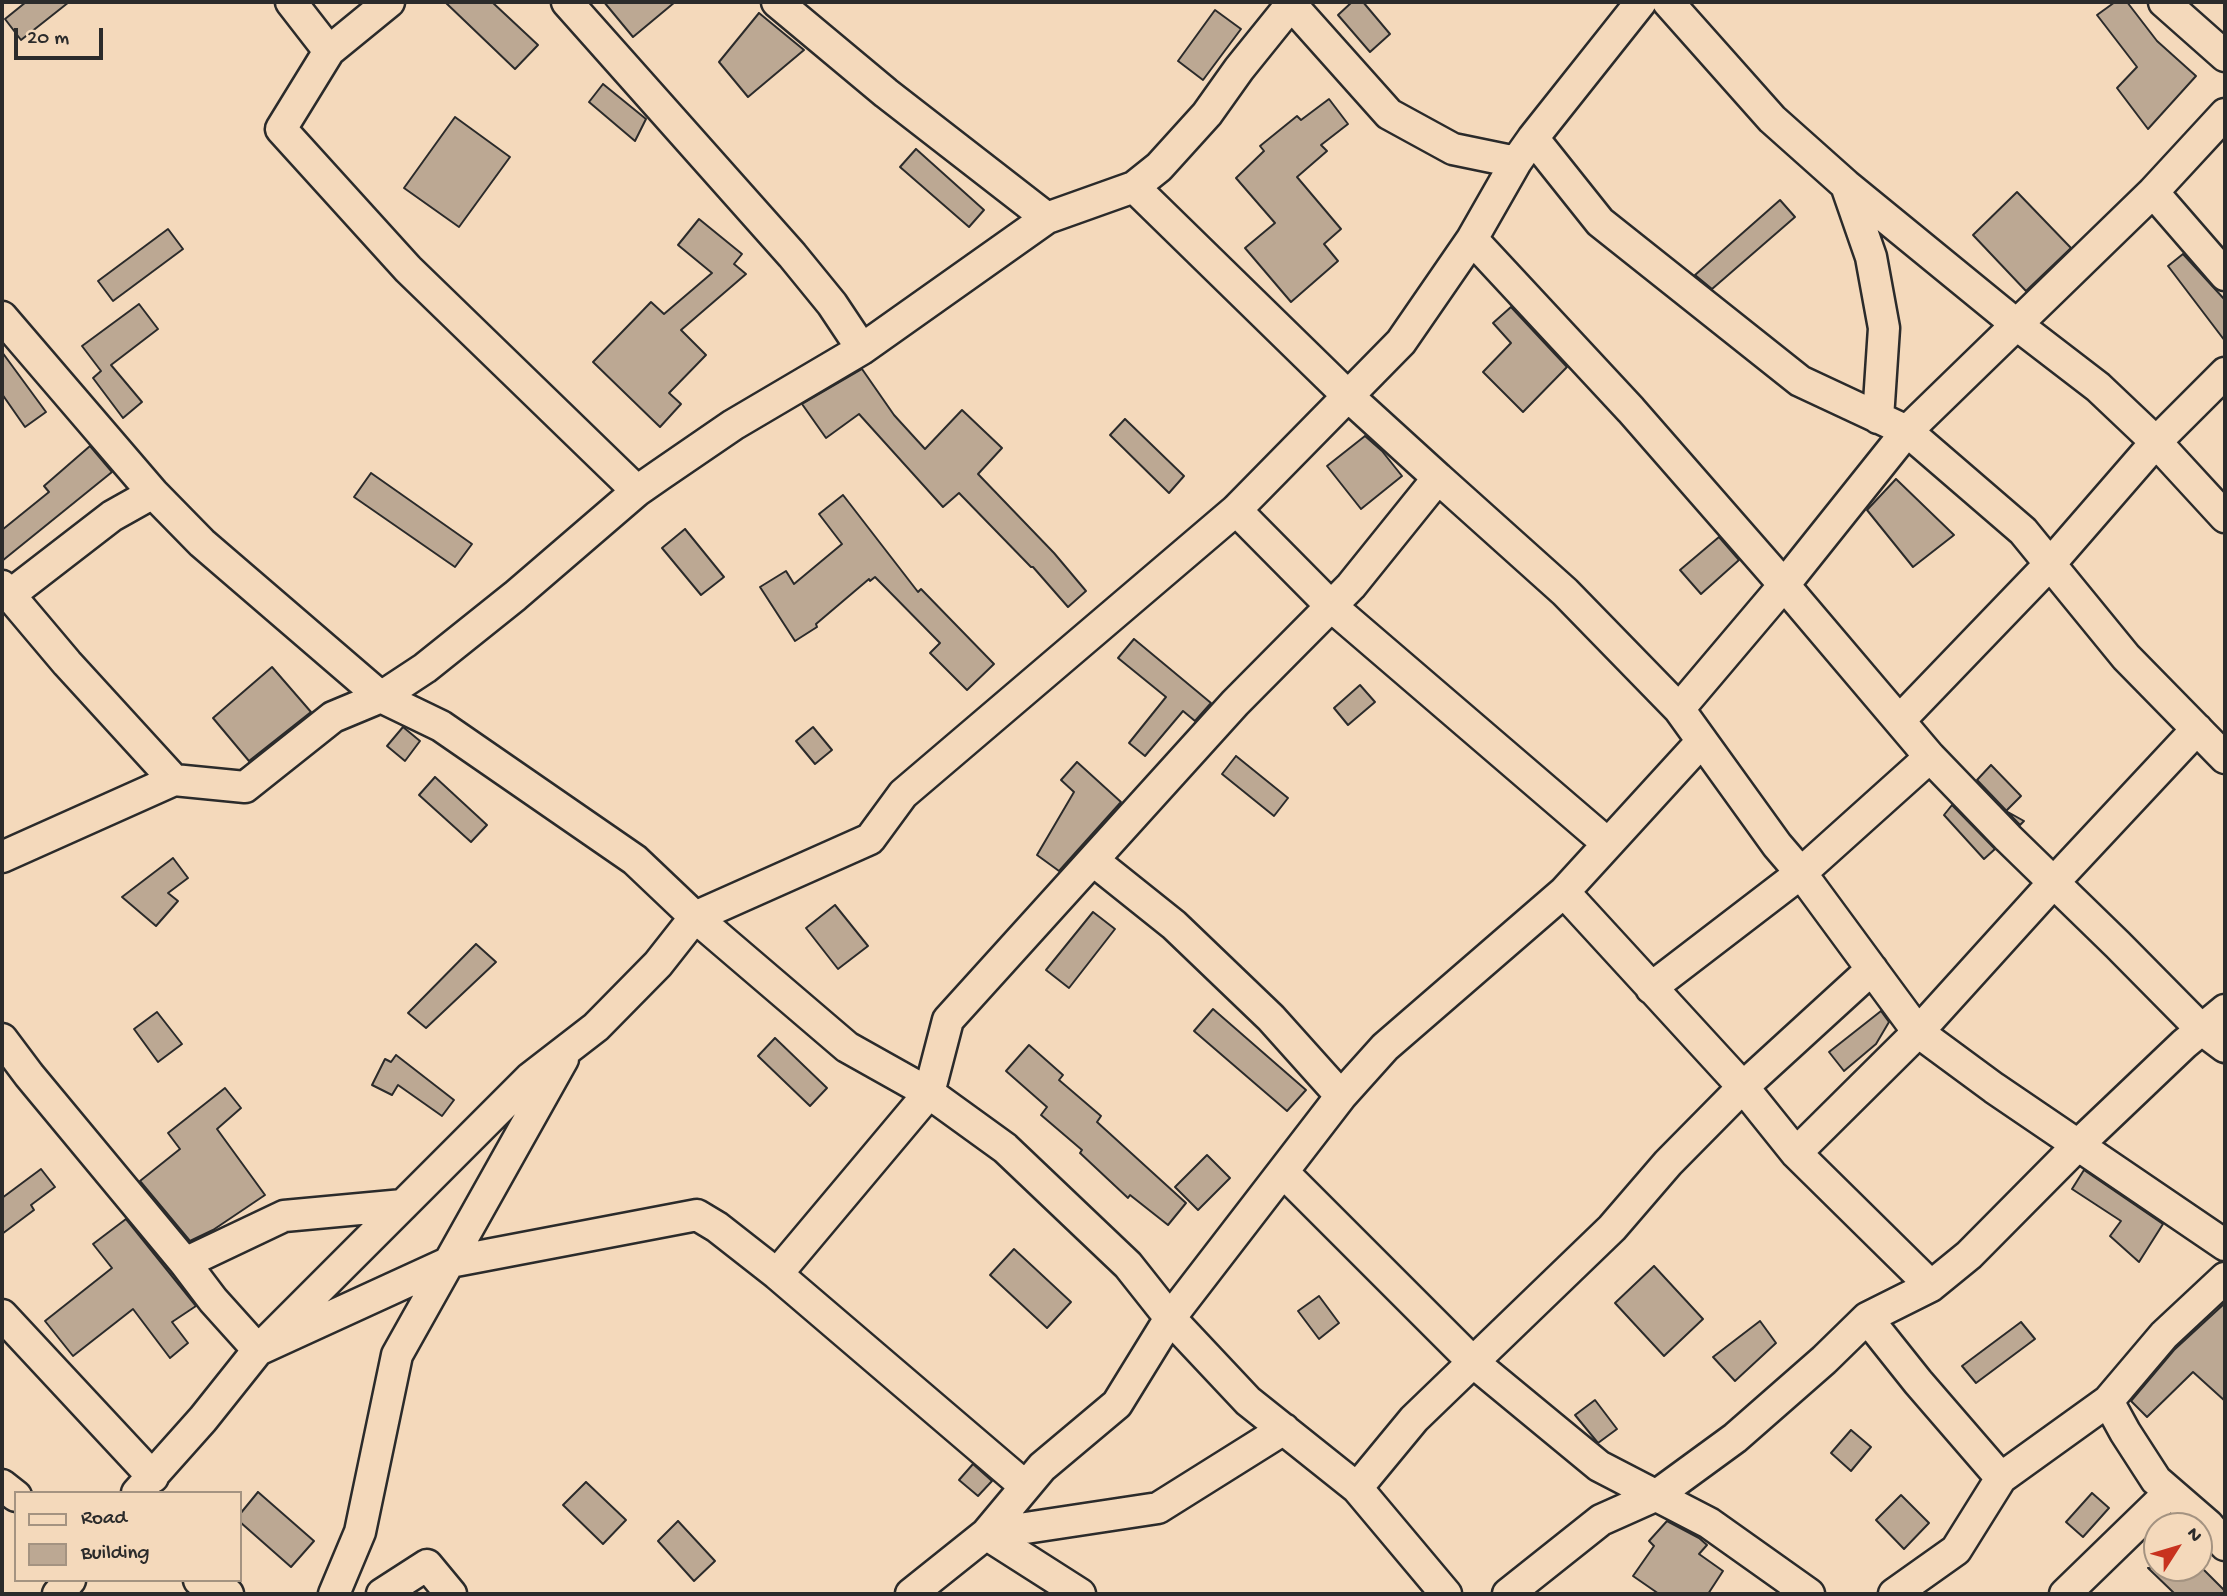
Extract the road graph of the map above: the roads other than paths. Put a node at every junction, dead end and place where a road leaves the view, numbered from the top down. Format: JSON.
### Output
{"nodes":[{"id":1,"x":290,"y":2,"type":"edge"},
{"id":2,"x":389,"y":2,"type":"edge"},
{"id":3,"x":567,"y":2,"type":"edge"},
{"id":4,"x":777,"y":2,"type":"edge"},
{"id":5,"x":1291,"y":2,"type":"edge"},
{"id":6,"x":1641,"y":2,"type":"edge"},
{"id":7,"x":1668,"y":2,"type":"edge"},
{"id":8,"x":2164,"y":2,"type":"edge"},
{"id":9,"x":329,"y":51,"type":"junction"},
{"id":10,"x":2225,"y":56,"type":"edge"},
{"id":11,"x":2225,"y":114,"type":"edge"},
{"id":12,"x":1524,"y":150,"type":"junction"},
{"id":13,"x":1846,"y":185,"type":"junction"},
{"id":14,"x":1134,"y":187,"type":"junction"},
{"id":15,"x":2153,"y":192,"type":"junction"},
{"id":16,"x":1047,"y":218,"type":"junction"},
{"id":17,"x":1472,"y":239,"type":"junction"},
{"id":18,"x":2225,"y":275,"type":"edge"},
{"id":19,"x":2,"y":317,"type":"edge"},
{"id":20,"x":2016,"y":324,"type":"junction"},
{"id":21,"x":862,"y":348,"type":"junction"},
{"id":22,"x":2225,"y":373,"type":"edge"},
{"id":23,"x":1348,"y":396,"type":"junction"},
{"id":24,"x":1878,"y":418,"type":"junction"},
{"id":25,"x":1907,"y":430,"type":"junction"},
{"id":26,"x":2156,"y":443,"type":"junction"},
{"id":27,"x":1438,"y":478,"type":"junction"},
{"id":28,"x":637,"y":491,"type":"junction"},
{"id":29,"x":153,"y":493,"type":"junction"},
{"id":30,"x":1236,"y":510,"type":"junction"},
{"id":31,"x":2225,"y":517,"type":"edge"},
{"id":32,"x":2050,"y":564,"type":"junction"},
{"id":33,"x":1784,"y":584,"type":"junction"},
{"id":34,"x":6,"y":590,"type":"edge"},
{"id":35,"x":1331,"y":606,"type":"junction"},
{"id":36,"x":381,"y":697,"type":"junction"},
{"id":37,"x":1679,"y":709,"type":"junction"},
{"id":38,"x":1900,"y":720,"type":"junction"},
{"id":39,"x":2197,"y":729,"type":"junction"},
{"id":40,"x":1702,"y":741,"type":"junction"},
{"id":41,"x":1930,"y":757,"type":"junction"},
{"id":42,"x":2225,"y":758,"type":"edge"},
{"id":43,"x":174,"y":780,"type":"junction"},
{"id":44,"x":1607,"y":843,"type":"junction"},
{"id":45,"x":2,"y":856,"type":"edge"},
{"id":46,"x":1094,"y":861,"type":"junction"},
{"id":47,"x":1801,"y":873,"type":"junction"},
{"id":48,"x":2053,"y":882,"type":"junction"},
{"id":49,"x":1564,"y":892,"type":"junction"},
{"id":50,"x":695,"y":916,"type":"junction"},
{"id":51,"x":1872,"y":969,"type":"junction"},
{"id":52,"x":1651,"y":988,"type":"junction"},
{"id":53,"x":2225,"y":1010,"type":"edge"},
{"id":54,"x":2201,"y":1029,"type":"junction"},
{"id":55,"x":1917,"y":1032,"type":"junction"},
{"id":56,"x":2,"y":1039,"type":"edge"},
{"id":57,"x":2225,"y":1047,"type":"edge"},
{"id":58,"x":568,"y":1050,"type":"junction"},
{"id":59,"x":1743,"y":1087,"type":"junction"},
{"id":60,"x":929,"y":1093,"type":"junction"},
{"id":61,"x":1341,"y":1096,"type":"junction"},
{"id":62,"x":2079,"y":1143,"type":"junction"},
{"id":63,"x":1796,"y":1153,"type":"junction"},
{"id":64,"x":1283,"y":1172,"type":"junction"},
{"id":65,"x":403,"y":1205,"type":"junction"},
{"id":66,"x":2225,"y":1245,"type":"edge"},
{"id":67,"x":450,"y":1262,"type":"junction"},
{"id":68,"x":185,"y":1263,"type":"junction"},
{"id":69,"x":778,"y":1274,"type":"junction"},
{"id":70,"x":2225,"y":1279,"type":"edge"},
{"id":71,"x":1931,"y":1286,"type":"junction"},
{"id":72,"x":2,"y":1315,"type":"edge"},
{"id":73,"x":1170,"y":1318,"type":"junction"},
{"id":74,"x":1867,"y":1318,"type":"junction"},
{"id":75,"x":258,"y":1350,"type":"junction"},
{"id":76,"x":1472,"y":1362,"type":"junction"},
{"id":77,"x":2108,"y":1401,"type":"junction"},
{"id":78,"x":1284,"y":1429,"type":"junction"},
{"id":79,"x":2001,"y":1478,"type":"junction"},
{"id":80,"x":145,"y":1485,"type":"edge"},
{"id":81,"x":1025,"y":1486,"type":"junction"},
{"id":82,"x":1357,"y":1488,"type":"junction"},
{"id":83,"x":2169,"y":1493,"type":"junction"},
{"id":84,"x":1657,"y":1495,"type":"junction"},
{"id":85,"x":2220,"y":1527,"type":"edge"},
{"id":86,"x":986,"y":1535,"type":"junction"},
{"id":87,"x":204,"y":1582,"type":"edge"},
{"id":88,"x":1527,"y":1590,"type":"edge"},
{"id":89,"x":1440,"y":1593,"type":"edge"},
{"id":90,"x":228,"y":1594,"type":"edge"},
{"id":91,"x":334,"y":1594,"type":"edge"},
{"id":92,"x":382,"y":1594,"type":"edge"},
{"id":93,"x":451,"y":1594,"type":"edge"},
{"id":94,"x":911,"y":1594,"type":"edge"},
{"id":95,"x":1080,"y":1594,"type":"edge"},
{"id":96,"x":1809,"y":1594,"type":"edge"},
{"id":97,"x":1894,"y":1594,"type":"edge"},
{"id":98,"x":2065,"y":1594,"type":"edge"}],
"edges":[{"from":1,"to":9,"type":"street"},
{"from":2,"to":9,"type":"street"},
{"from":3,"to":21,"type":"street"},
{"from":4,"to":16,"type":"street"},
{"from":5,"to":12,"type":"street"},
{"from":5,"to":14,"type":"street"},
{"from":6,"to":12,"type":"street"},
{"from":7,"to":13,"type":"street"},
{"from":8,"to":10,"type":"street"},
{"from":9,"to":28,"type":"street"},
{"from":11,"to":15,"type":"street"},
{"from":12,"to":17,"type":"street"},
{"from":12,"to":24,"type":"street"},
{"from":13,"to":20,"type":"street"},
{"from":13,"to":24,"type":"street"},
{"from":14,"to":16,"type":"street"},
{"from":14,"to":23,"type":"street"},
{"from":15,"to":18,"type":"street"},
{"from":15,"to":20,"type":"street"},
{"from":16,"to":21,"type":"street"},
{"from":17,"to":23,"type":"street"},
{"from":17,"to":33,"type":"street"},
{"from":19,"to":29,"type":"street"},
{"from":20,"to":25,"type":"street"},
{"from":20,"to":26,"type":"street"},
{"from":21,"to":28,"type":"street"},
{"from":22,"to":26,"type":"street"},
{"from":23,"to":27,"type":"street"},
{"from":23,"to":30,"type":"street"},
{"from":24,"to":25,"type":"street"},
{"from":25,"to":32,"type":"street"},
{"from":25,"to":33,"type":"street"},
{"from":26,"to":31,"type":"street"},
{"from":26,"to":32,"type":"street"},
{"from":27,"to":35,"type":"street"},
{"from":27,"to":37,"type":"street"},
{"from":28,"to":36,"type":"street"},
{"from":29,"to":34,"type":"street"},
{"from":29,"to":36,"type":"street"},
{"from":30,"to":35,"type":"street"},
{"from":30,"to":50,"type":"street"},
{"from":32,"to":38,"type":"street"},
{"from":32,"to":39,"type":"street"},
{"from":33,"to":37,"type":"street"},
{"from":33,"to":38,"type":"street"},
{"from":34,"to":43,"type":"street"},
{"from":35,"to":44,"type":"street"},
{"from":35,"to":46,"type":"street"},
{"from":36,"to":43,"type":"street"},
{"from":36,"to":50,"type":"street"},
{"from":37,"to":40,"type":"street"},
{"from":38,"to":41,"type":"street"},
{"from":39,"to":42,"type":"street"},
{"from":39,"to":48,"type":"street"},
{"from":40,"to":44,"type":"street"},
{"from":40,"to":47,"type":"street"},
{"from":41,"to":47,"type":"street"},
{"from":41,"to":48,"type":"street"},
{"from":43,"to":45,"type":"street"},
{"from":44,"to":49,"type":"street"},
{"from":46,"to":60,"type":"street"},
{"from":46,"to":61,"type":"street"},
{"from":47,"to":51,"type":"street"},
{"from":47,"to":52,"type":"street"},
{"from":48,"to":54,"type":"street"},
{"from":48,"to":55,"type":"street"},
{"from":49,"to":52,"type":"street"},
{"from":49,"to":61,"type":"street"},
{"from":50,"to":58,"type":"street"},
{"from":50,"to":60,"type":"street"},
{"from":51,"to":55,"type":"street"},
{"from":51,"to":59,"type":"street"},
{"from":52,"to":59,"type":"street"},
{"from":53,"to":54,"type":"street"},
{"from":54,"to":57,"type":"street"},
{"from":54,"to":62,"type":"street"},
{"from":55,"to":62,"type":"street"},
{"from":55,"to":63,"type":"street"},
{"from":56,"to":68,"type":"street"},
{"from":58,"to":65,"type":"street"},
{"from":58,"to":67,"type":"street"},
{"from":59,"to":63,"type":"street"},
{"from":59,"to":76,"type":"street"},
{"from":60,"to":69,"type":"street"},
{"from":60,"to":73,"type":"street"},
{"from":61,"to":64,"type":"street"},
{"from":62,"to":66,"type":"street"},
{"from":62,"to":71,"type":"street"},
{"from":63,"to":71,"type":"street"},
{"from":64,"to":73,"type":"street"},
{"from":64,"to":76,"type":"street"},
{"from":65,"to":68,"type":"street"},
{"from":65,"to":75,"type":"street"},
{"from":67,"to":69,"type":"street"},
{"from":67,"to":75,"type":"street"},
{"from":67,"to":91,"type":"street"},
{"from":68,"to":75,"type":"street"},
{"from":69,"to":81,"type":"street"},
{"from":70,"to":77,"type":"street"},
{"from":71,"to":74,"type":"street"},
{"from":72,"to":80,"type":"street"},
{"from":73,"to":78,"type":"street"},
{"from":73,"to":81,"type":"street"},
{"from":74,"to":79,"type":"street"},
{"from":74,"to":84,"type":"street"},
{"from":75,"to":80,"type":"street"},
{"from":76,"to":82,"type":"street"},
{"from":76,"to":84,"type":"street"},
{"from":77,"to":79,"type":"street"},
{"from":77,"to":83,"type":"street"},
{"from":78,"to":82,"type":"street"},
{"from":78,"to":86,"type":"street"},
{"from":79,"to":97,"type":"street"},
{"from":81,"to":86,"type":"street"},
{"from":82,"to":89,"type":"street"},
{"from":83,"to":85,"type":"street"},
{"from":83,"to":98,"type":"street"},
{"from":84,"to":88,"type":"street"},
{"from":84,"to":96,"type":"street"},
{"from":86,"to":94,"type":"street"},
{"from":86,"to":95,"type":"street"},
{"from":87,"to":90,"type":"street"},
{"from":92,"to":93,"type":"street"}]}
